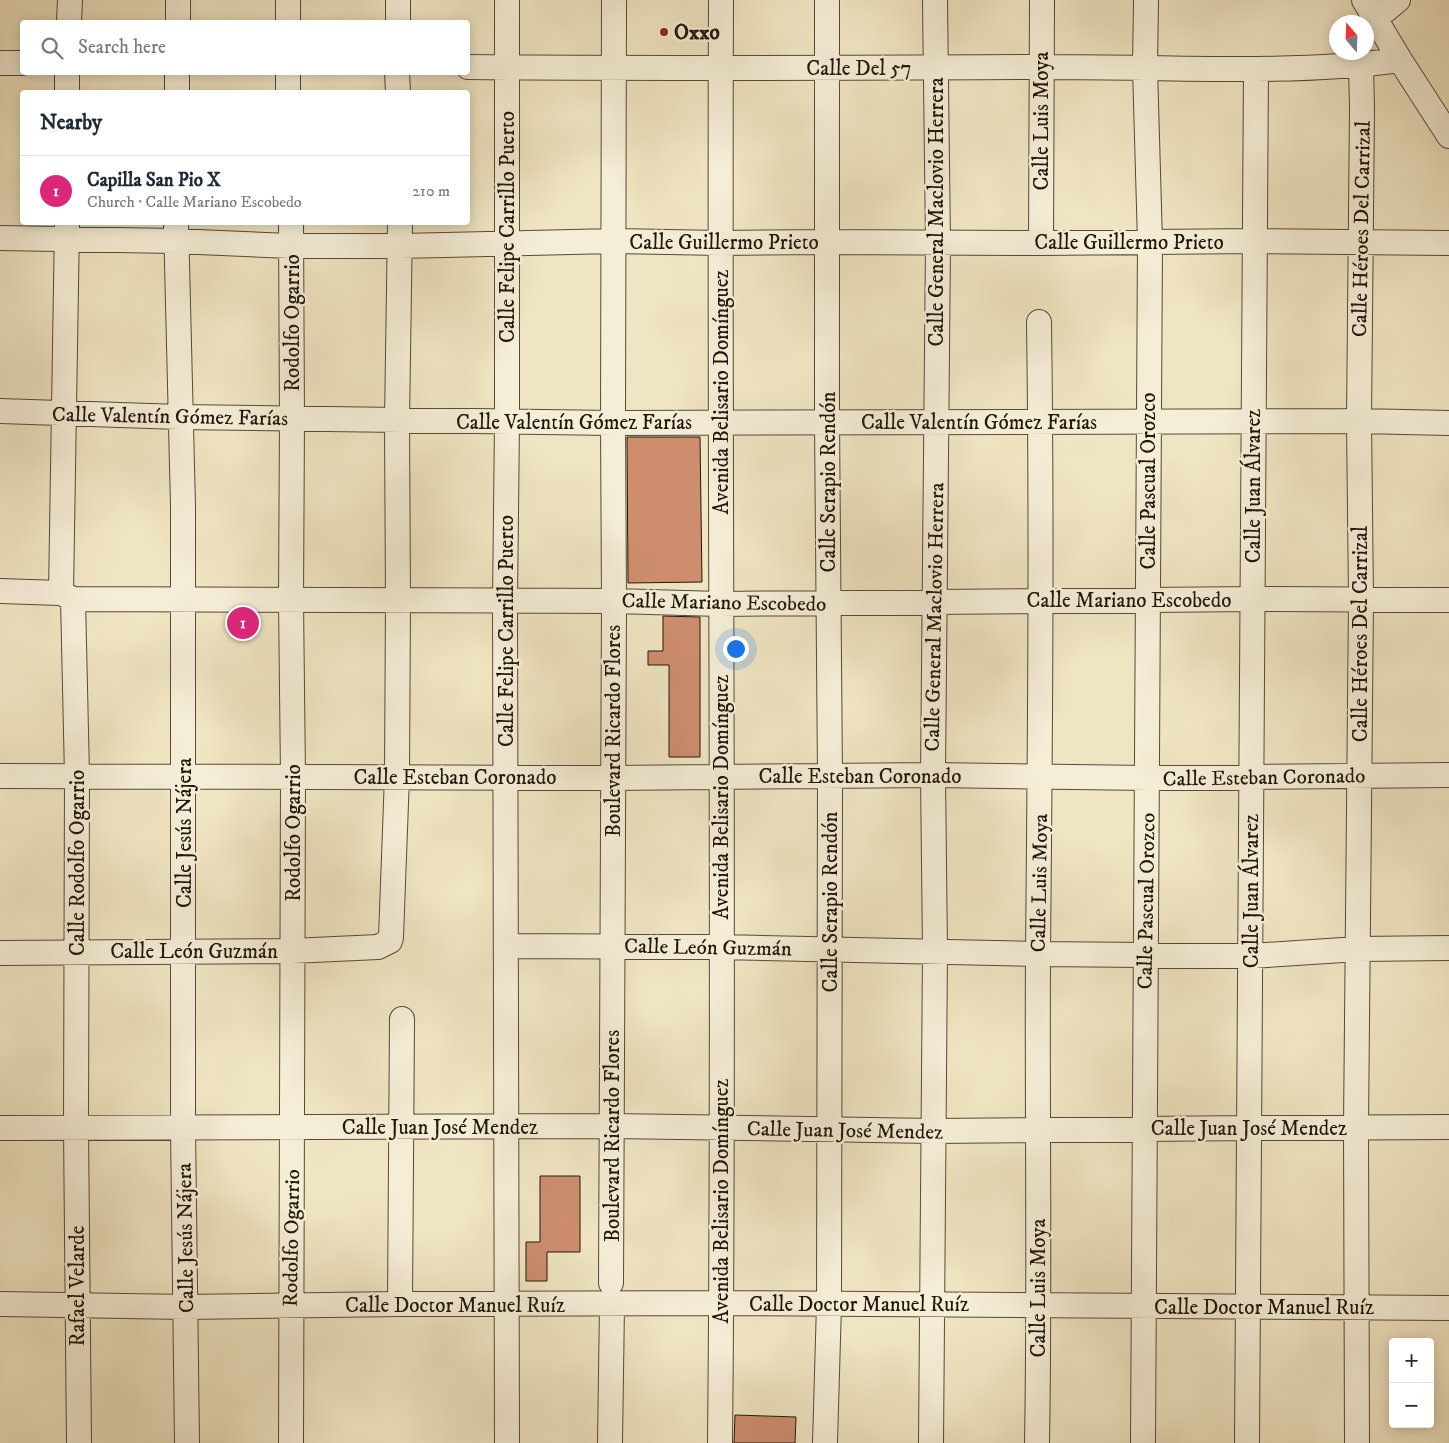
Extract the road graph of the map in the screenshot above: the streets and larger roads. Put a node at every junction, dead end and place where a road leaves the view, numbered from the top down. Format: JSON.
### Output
{"nodes":[{"id":1,"x":70,"y":0,"type":"edge"},
{"id":2,"x":178,"y":0,"type":"edge"},
{"id":3,"x":288,"y":0,"type":"edge"},
{"id":4,"x":398,"y":0,"type":"edge"},
{"id":5,"x":506,"y":0,"type":"edge"},
{"id":6,"x":614,"y":0,"type":"edge"},
{"id":7,"x":720,"y":0,"type":"edge"},
{"id":8,"x":827,"y":0,"type":"edge"},
{"id":9,"x":936,"y":0,"type":"edge"},
{"id":10,"x":1042,"y":0,"type":"edge"},
{"id":11,"x":1146,"y":0,"type":"edge"},
{"id":12,"x":1398,"y":0,"type":"edge"},
{"id":13,"x":1370,"y":9,"type":"edge"},
{"id":14,"x":69,"y":20,"type":"edge"},
{"id":15,"x":178,"y":20,"type":"edge"},
{"id":16,"x":288,"y":20,"type":"edge"},
{"id":17,"x":398,"y":20,"type":"edge"},
{"id":18,"x":1400,"y":60,"type":"junction"},
{"id":19,"x":0,"y":63,"type":"edge"},
{"id":20,"x":20,"y":63,"type":"edge"},
{"id":21,"x":1361,"y":65,"type":"junction"},
{"id":22,"x":470,"y":67,"type":"edge"},
{"id":23,"x":506,"y":67,"type":"junction"},
{"id":24,"x":1042,"y":67,"type":"junction"},
{"id":25,"x":614,"y":68,"type":"junction"},
{"id":26,"x":827,"y":68,"type":"junction"},
{"id":27,"x":936,"y":68,"type":"junction"},
{"id":28,"x":1145,"y":68,"type":"junction"},
{"id":29,"x":720,"y":69,"type":"junction"},
{"id":30,"x":1256,"y":69,"type":"junction"},
{"id":31,"x":67,"y":75,"type":"edge"},
{"id":32,"x":177,"y":75,"type":"edge"},
{"id":33,"x":288,"y":75,"type":"edge"},
{"id":34,"x":397,"y":75,"type":"edge"},
{"id":35,"x":67,"y":90,"type":"edge"},
{"id":36,"x":177,"y":90,"type":"edge"},
{"id":37,"x":288,"y":90,"type":"edge"},
{"id":38,"x":398,"y":90,"type":"edge"},
{"id":39,"x":1449,"y":136,"type":"edge"},
{"id":40,"x":400,"y":225,"type":"edge"},
{"id":41,"x":67,"y":231,"type":"edge"},
{"id":42,"x":176,"y":232,"type":"edge"},
{"id":43,"x":291,"y":234,"type":"edge"},
{"id":44,"x":0,"y":238,"type":"edge"},
{"id":45,"x":1255,"y":241,"type":"junction"},
{"id":46,"x":1361,"y":241,"type":"junction"},
{"id":47,"x":614,"y":242,"type":"junction"},
{"id":48,"x":827,"y":242,"type":"junction"},
{"id":49,"x":938,"y":242,"type":"junction"},
{"id":50,"x":1150,"y":242,"type":"junction"},
{"id":51,"x":1449,"y":242,"type":"edge"},
{"id":52,"x":721,"y":243,"type":"junction"},
{"id":53,"x":1041,"y":243,"type":"junction"},
{"id":54,"x":506,"y":244,"type":"junction"},
{"id":55,"x":400,"y":246,"type":"junction"},
{"id":56,"x":1039,"y":322,"type":"dead end"},
{"id":57,"x":0,"y":411,"type":"edge"},
{"id":58,"x":63,"y":414,"type":"junction"},
{"id":59,"x":180,"y":417,"type":"junction"},
{"id":60,"x":292,"y":419,"type":"junction"},
{"id":61,"x":397,"y":421,"type":"junction"},
{"id":62,"x":1041,"y":421,"type":"junction"},
{"id":63,"x":1359,"y":421,"type":"junction"},
{"id":64,"x":507,"y":422,"type":"junction"},
{"id":65,"x":827,"y":422,"type":"junction"},
{"id":66,"x":936,"y":422,"type":"junction"},
{"id":67,"x":1148,"y":422,"type":"junction"},
{"id":68,"x":1253,"y":422,"type":"junction"},
{"id":69,"x":613,"y":423,"type":"junction"},
{"id":70,"x":721,"y":423,"type":"junction"},
{"id":71,"x":1449,"y":423,"type":"edge"},
{"id":72,"x":0,"y":591,"type":"edge"},
{"id":73,"x":67,"y":596,"type":"junction"},
{"id":74,"x":183,"y":599,"type":"junction"},
{"id":75,"x":1253,"y":599,"type":"junction"},
{"id":76,"x":1361,"y":599,"type":"junction"},
{"id":77,"x":291,"y":600,"type":"junction"},
{"id":78,"x":398,"y":600,"type":"junction"},
{"id":79,"x":1449,"y":600,"type":"edge"},
{"id":80,"x":505,"y":601,"type":"junction"},
{"id":81,"x":614,"y":601,"type":"junction"},
{"id":82,"x":934,"y":601,"type":"junction"},
{"id":83,"x":1040,"y":601,"type":"junction"},
{"id":84,"x":1148,"y":601,"type":"junction"},
{"id":85,"x":828,"y":603,"type":"junction"},
{"id":86,"x":720,"y":604,"type":"junction"},
{"id":87,"x":933,"y":775,"type":"junction"},
{"id":88,"x":1449,"y":775,"type":"edge"},
{"id":89,"x":0,"y":776,"type":"edge"},
{"id":90,"x":77,"y":776,"type":"junction"},
{"id":91,"x":184,"y":776,"type":"junction"},
{"id":92,"x":397,"y":776,"type":"junction"},
{"id":93,"x":722,"y":776,"type":"junction"},
{"id":94,"x":830,"y":776,"type":"junction"},
{"id":95,"x":293,"y":777,"type":"junction"},
{"id":96,"x":506,"y":777,"type":"junction"},
{"id":97,"x":1041,"y":777,"type":"junction"},
{"id":98,"x":1358,"y":777,"type":"junction"},
{"id":99,"x":613,"y":778,"type":"junction"},
{"id":100,"x":1148,"y":778,"type":"junction"},
{"id":101,"x":1252,"y":778,"type":"junction"},
{"id":102,"x":507,"y":946,"type":"junction"},
{"id":103,"x":612,"y":946,"type":"junction"},
{"id":104,"x":722,"y":947,"type":"junction"},
{"id":105,"x":1449,"y":948,"type":"edge"},
{"id":106,"x":829,"y":949,"type":"junction"},
{"id":107,"x":1358,"y":949,"type":"junction"},
{"id":108,"x":183,"y":951,"type":"junction"},
{"id":109,"x":292,"y":951,"type":"junction"},
{"id":110,"x":0,"y":952,"type":"edge"},
{"id":111,"x":76,"y":952,"type":"junction"},
{"id":112,"x":935,"y":952,"type":"junction"},
{"id":113,"x":1038,"y":954,"type":"junction"},
{"id":114,"x":1144,"y":955,"type":"junction"},
{"id":115,"x":1251,"y":956,"type":"junction"},
{"id":116,"x":402,"y":1020,"type":"dead end"},
{"id":117,"x":612,"y":1126,"type":"junction"},
{"id":118,"x":292,"y":1127,"type":"junction"},
{"id":119,"x":401,"y":1127,"type":"junction"},
{"id":120,"x":506,"y":1127,"type":"junction"},
{"id":121,"x":1356,"y":1127,"type":"junction"},
{"id":122,"x":1449,"y":1127,"type":"edge"},
{"id":123,"x":0,"y":1128,"type":"edge"},
{"id":124,"x":76,"y":1128,"type":"junction"},
{"id":125,"x":184,"y":1128,"type":"junction"},
{"id":126,"x":721,"y":1128,"type":"junction"},
{"id":127,"x":1249,"y":1128,"type":"junction"},
{"id":128,"x":1144,"y":1129,"type":"junction"},
{"id":129,"x":829,"y":1130,"type":"junction"},
{"id":130,"x":933,"y":1131,"type":"junction"},
{"id":131,"x":1038,"y":1131,"type":"junction"},
{"id":132,"x":612,"y":1294,"type":"junction"},
{"id":133,"x":0,"y":1304,"type":"edge"},
{"id":134,"x":400,"y":1304,"type":"junction"},
{"id":135,"x":507,"y":1304,"type":"junction"},
{"id":136,"x":721,"y":1304,"type":"junction"},
{"id":137,"x":829,"y":1304,"type":"junction"},
{"id":138,"x":931,"y":1305,"type":"junction"},
{"id":139,"x":77,"y":1306,"type":"junction"},
{"id":140,"x":291,"y":1306,"type":"junction"},
{"id":141,"x":1039,"y":1306,"type":"junction"},
{"id":142,"x":1144,"y":1306,"type":"junction"},
{"id":143,"x":187,"y":1307,"type":"junction"},
{"id":144,"x":1247,"y":1307,"type":"junction"},
{"id":145,"x":1356,"y":1308,"type":"junction"},
{"id":146,"x":1449,"y":1308,"type":"edge"},
{"id":147,"x":79,"y":1443,"type":"edge"},
{"id":148,"x":187,"y":1443,"type":"edge"},
{"id":149,"x":291,"y":1443,"type":"edge"},
{"id":150,"x":507,"y":1443,"type":"edge"},
{"id":151,"x":610,"y":1443,"type":"edge"},
{"id":152,"x":720,"y":1443,"type":"edge"},
{"id":153,"x":825,"y":1443,"type":"edge"},
{"id":154,"x":931,"y":1443,"type":"edge"},
{"id":155,"x":1037,"y":1443,"type":"edge"},
{"id":156,"x":1143,"y":1443,"type":"edge"},
{"id":157,"x":1247,"y":1443,"type":"edge"},
{"id":158,"x":1357,"y":1443,"type":"edge"}],
"edges":[{"from":1,"to":14,"type":"street"},
{"from":2,"to":15,"type":"street"},
{"from":3,"to":16,"type":"street"},
{"from":4,"to":17,"type":"street"},
{"from":5,"to":23,"type":"street","name":"Calle Felipe Carrillo Puerto"},
{"from":6,"to":25,"type":"street","name":"Boulevard Ricardo Flores"},
{"from":7,"to":29,"type":"street","name":"Avenida Belisario Domínguez"},
{"from":8,"to":26,"type":"street","name":"Calle Serapio Rendón"},
{"from":9,"to":27,"type":"street","name":"Calle General Maclovio Herrera"},
{"from":10,"to":24,"type":"street","name":"Calle Luis Moya"},
{"from":11,"to":28,"type":"street","name":"Calle Pascual Orozco"},
{"from":12,"to":13,"type":"street"},
{"from":13,"to":18,"type":"street"},
{"from":18,"to":21,"type":"street","name":"Calle Del 57"},
{"from":18,"to":39,"type":"street"},
{"from":19,"to":20,"type":"street"},
{"from":21,"to":30,"type":"street","name":"Calle Del 57"},
{"from":21,"to":46,"type":"street","name":"Calle Héroes Del Carrizal"},
{"from":22,"to":23,"type":"street","name":"Calle Del 57"},
{"from":23,"to":25,"type":"street","name":"Calle Del 57"},
{"from":23,"to":54,"type":"street","name":"Calle Felipe Carrillo Puerto"},
{"from":24,"to":27,"type":"street","name":"Calle Del 57"},
{"from":24,"to":28,"type":"street","name":"Calle Del 57"},
{"from":24,"to":53,"type":"street","name":"Calle Luis Moya"},
{"from":25,"to":29,"type":"street","name":"Calle Del 57"},
{"from":25,"to":47,"type":"street","name":"Boulevard Ricardo Flores"},
{"from":26,"to":27,"type":"street","name":"Calle Del 57"},
{"from":26,"to":29,"type":"street","name":"Calle Del 57"},
{"from":26,"to":48,"type":"street","name":"Calle Serapio Rendón"},
{"from":27,"to":49,"type":"street","name":"Calle General Maclovio Herrera"},
{"from":28,"to":30,"type":"street","name":"Calle Del 57"},
{"from":28,"to":50,"type":"street","name":"Calle Pascual Orozco"},
{"from":29,"to":52,"type":"street","name":"Avenida Belisario Domínguez"},
{"from":30,"to":45,"type":"street","name":"Calle Juan Álvarez"},
{"from":31,"to":35,"type":"street"},
{"from":32,"to":36,"type":"street"},
{"from":33,"to":37,"type":"street"},
{"from":34,"to":38,"type":"street"},
{"from":40,"to":55,"type":"street"},
{"from":41,"to":42,"type":"street","name":"Calle Guillermo Prieto"},
{"from":41,"to":44,"type":"street","name":"Calle Guillermo Prieto"},
{"from":41,"to":58,"type":"street","name":"Calle Rodolfo Ogarrio"},
{"from":42,"to":43,"type":"street","name":"Calle Guillermo Prieto"},
{"from":42,"to":59,"type":"street","name":"Calle Jesús Nájera"},
{"from":43,"to":55,"type":"street","name":"Calle Guillermo Prieto"},
{"from":43,"to":60,"type":"street","name":"Rodolfo Ogarrio"},
{"from":45,"to":46,"type":"street","name":"Calle Guillermo Prieto"},
{"from":45,"to":50,"type":"street","name":"Calle Guillermo Prieto"},
{"from":45,"to":68,"type":"street","name":"Calle Juan Álvarez"},
{"from":46,"to":51,"type":"street","name":"Calle Guillermo Prieto"},
{"from":46,"to":63,"type":"street","name":"Calle Héroes Del Carrizal"},
{"from":47,"to":52,"type":"street","name":"Calle Guillermo Prieto"},
{"from":47,"to":54,"type":"street","name":"Calle Guillermo Prieto"},
{"from":47,"to":69,"type":"street","name":"Boulevard Ricardo Flores"},
{"from":48,"to":49,"type":"street","name":"Calle Guillermo Prieto"},
{"from":48,"to":52,"type":"street","name":"Calle Guillermo Prieto"},
{"from":48,"to":65,"type":"street","name":"Calle Serapio Rendón"},
{"from":49,"to":53,"type":"street","name":"Calle Guillermo Prieto"},
{"from":49,"to":66,"type":"street","name":"Calle General Maclovio Herrera"},
{"from":50,"to":53,"type":"street","name":"Calle Guillermo Prieto"},
{"from":50,"to":67,"type":"street","name":"Calle Pascual Orozco"},
{"from":52,"to":70,"type":"street","name":"Avenida Belisario Domínguez"},
{"from":54,"to":55,"type":"street","name":"Calle Guillermo Prieto"},
{"from":54,"to":64,"type":"street","name":"Calle Felipe Carrillo Puerto"},
{"from":55,"to":61,"type":"street"},
{"from":56,"to":62,"type":"street","name":"Calle Luis Moya"},
{"from":57,"to":58,"type":"street","name":"Calle Valentín Gómez Farías"},
{"from":58,"to":59,"type":"street","name":"Calle Valentín Gómez Farías"},
{"from":58,"to":73,"type":"street","name":"Calle Rodolfo Ogarrio"},
{"from":59,"to":60,"type":"street","name":"Calle Valentín Gómez Farías"},
{"from":59,"to":74,"type":"street","name":"Calle Jesús Nájera"},
{"from":60,"to":61,"type":"street","name":"Calle Valentín Gómez Farías"},
{"from":60,"to":77,"type":"street","name":"Rodolfo Ogarrio"},
{"from":61,"to":64,"type":"street","name":"Calle Valentín Gómez Farías"},
{"from":61,"to":78,"type":"street"},
{"from":62,"to":66,"type":"street","name":"Calle Valentín Gómez Farías"},
{"from":62,"to":67,"type":"street","name":"Calle Valentín Gómez Farías"},
{"from":62,"to":83,"type":"street","name":"Calle Luis Moya"},
{"from":63,"to":68,"type":"street","name":"Calle Valentín Gómez Farías"},
{"from":63,"to":71,"type":"street","name":"Calle Valentín Gómez Farías"},
{"from":63,"to":76,"type":"street","name":"Calle Héroes Del Carrizal"},
{"from":64,"to":69,"type":"street","name":"Calle Valentín Gómez Farías"},
{"from":64,"to":80,"type":"street","name":"Calle Felipe Carrillo Puerto"},
{"from":65,"to":66,"type":"street","name":"Calle Valentín Gómez Farías"},
{"from":65,"to":70,"type":"street","name":"Calle Valentín Gómez Farías"},
{"from":65,"to":85,"type":"street","name":"Calle Serapio Rendón"},
{"from":66,"to":82,"type":"street","name":"Calle General Maclovio Herrera"},
{"from":67,"to":68,"type":"street","name":"Calle Valentín Gómez Farías"},
{"from":67,"to":84,"type":"street","name":"Calle Pascual Orozco"},
{"from":68,"to":75,"type":"street","name":"Calle Juan Álvarez"},
{"from":69,"to":70,"type":"street","name":"Calle Valentín Gómez Farías"},
{"from":69,"to":81,"type":"street","name":"Boulevard Ricardo Flores"},
{"from":70,"to":86,"type":"street","name":"Avenida Belisario Domínguez"},
{"from":72,"to":73,"type":"street","name":"Calle Mariano Escobedo"},
{"from":73,"to":74,"type":"street","name":"Calle Mariano Escobedo"},
{"from":73,"to":90,"type":"street","name":"Calle Rodolfo Ogarrio"},
{"from":74,"to":77,"type":"street","name":"Calle Mariano Escobedo"},
{"from":74,"to":91,"type":"street","name":"Calle Jesús Nájera"},
{"from":75,"to":76,"type":"street","name":"Calle Mariano Escobedo"},
{"from":75,"to":84,"type":"street","name":"Calle Mariano Escobedo"},
{"from":75,"to":101,"type":"street","name":"Calle Juan Álvarez"},
{"from":76,"to":79,"type":"street","name":"Calle Mariano Escobedo"},
{"from":76,"to":98,"type":"street","name":"Calle Héroes Del Carrizal"},
{"from":77,"to":78,"type":"street","name":"Calle Mariano Escobedo"},
{"from":77,"to":95,"type":"street","name":"Rodolfo Ogarrio"},
{"from":78,"to":80,"type":"street","name":"Calle Mariano Escobedo"},
{"from":78,"to":92,"type":"street"},
{"from":80,"to":81,"type":"street","name":"Calle Mariano Escobedo"},
{"from":80,"to":96,"type":"street","name":"Calle Felipe Carrillo Puerto"},
{"from":81,"to":86,"type":"street","name":"Calle Mariano Escobedo"},
{"from":81,"to":99,"type":"street","name":"Boulevard Ricardo Flores"},
{"from":82,"to":83,"type":"street","name":"Calle Mariano Escobedo"},
{"from":82,"to":85,"type":"street","name":"Calle Mariano Escobedo"},
{"from":82,"to":87,"type":"street","name":"Calle General Maclovio Herrera"},
{"from":83,"to":84,"type":"street","name":"Calle Mariano Escobedo"},
{"from":83,"to":97,"type":"street","name":"Calle Luis Moya"},
{"from":84,"to":100,"type":"street","name":"Calle Pascual Orozco"},
{"from":85,"to":86,"type":"street","name":"Calle Mariano Escobedo"},
{"from":85,"to":94,"type":"street","name":"Calle Serapio Rendón"},
{"from":86,"to":93,"type":"street","name":"Avenida Belisario Domínguez"},
{"from":87,"to":94,"type":"street","name":"Calle Esteban Coronado"},
{"from":87,"to":97,"type":"street","name":"Calle Esteban Coronado"},
{"from":87,"to":112,"type":"street","name":"Calle General Maclovio Herrera"},
{"from":88,"to":98,"type":"street","name":"Calle Esteban Coronado"},
{"from":89,"to":90,"type":"street","name":"Calle Esteban Coronado"},
{"from":90,"to":91,"type":"street","name":"Calle Esteban Coronado"},
{"from":90,"to":111,"type":"street","name":"Calle Rodolfo Ogarrio"},
{"from":91,"to":95,"type":"street","name":"Calle Esteban Coronado"},
{"from":91,"to":108,"type":"street","name":"Calle Jesús Nájera"},
{"from":92,"to":95,"type":"street","name":"Calle Esteban Coronado"},
{"from":92,"to":96,"type":"street","name":"Calle Esteban Coronado"},
{"from":92,"to":109,"type":"street","name":"Calle León Guzmán"},
{"from":93,"to":94,"type":"street","name":"Calle Esteban Coronado"},
{"from":93,"to":99,"type":"street","name":"Calle Esteban Coronado"},
{"from":93,"to":104,"type":"street","name":"Avenida Belisario Domínguez"},
{"from":94,"to":106,"type":"street","name":"Calle Serapio Rendón"},
{"from":95,"to":109,"type":"street","name":"Rodolfo Ogarrio"},
{"from":96,"to":99,"type":"street","name":"Calle Esteban Coronado"},
{"from":96,"to":102,"type":"street","name":"Calle Felipe Carrillo Puerto"},
{"from":97,"to":100,"type":"street","name":"Calle Esteban Coronado"},
{"from":97,"to":113,"type":"street","name":"Calle Luis Moya"},
{"from":98,"to":101,"type":"street","name":"Calle Esteban Coronado"},
{"from":98,"to":107,"type":"street","name":"Calle Héroes Del Carrizal"},
{"from":99,"to":103,"type":"street","name":"Boulevard Ricardo Flores"},
{"from":100,"to":101,"type":"street","name":"Calle Esteban Coronado"},
{"from":100,"to":114,"type":"street","name":"Calle Pascual Orozco"},
{"from":101,"to":115,"type":"street","name":"Calle Juan Álvarez"},
{"from":102,"to":103,"type":"street","name":"Calle León Guzmán"},
{"from":102,"to":120,"type":"street","name":"Calle Felipe Carrillo Puerto"},
{"from":103,"to":104,"type":"street","name":"Calle León Guzmán"},
{"from":103,"to":117,"type":"street","name":"Boulevard Ricardo Flores"},
{"from":104,"to":106,"type":"street","name":"Calle León Guzmán"},
{"from":104,"to":126,"type":"street","name":"Avenida Belisario Domínguez"},
{"from":105,"to":107,"type":"street","name":"Calle León Guzmán"},
{"from":106,"to":112,"type":"street","name":"Calle León Guzmán"},
{"from":106,"to":129,"type":"street","name":"Calle Serapio Rendón"},
{"from":107,"to":115,"type":"street","name":"Calle León Guzmán"},
{"from":107,"to":121,"type":"street","name":"Calle Héroes Del Carrizal"},
{"from":108,"to":109,"type":"street","name":"Calle León Guzmán"},
{"from":108,"to":111,"type":"street","name":"Calle León Guzmán"},
{"from":108,"to":125,"type":"street","name":"Calle Jesús Nájera"},
{"from":109,"to":118,"type":"street","name":"Rodolfo Ogarrio"},
{"from":110,"to":111,"type":"street","name":"Calle León Guzmán"},
{"from":111,"to":124,"type":"street","name":"Calle Rodolfo Ogarrio"},
{"from":112,"to":113,"type":"street","name":"Calle León Guzmán"},
{"from":112,"to":130,"type":"street","name":"Calle General Maclovio Herrera"},
{"from":113,"to":114,"type":"street","name":"Calle León Guzmán"},
{"from":113,"to":131,"type":"street","name":"Calle Luis Moya"},
{"from":114,"to":115,"type":"street","name":"Calle León Guzmán"},
{"from":114,"to":128,"type":"street","name":"Calle Pascual Orozco"},
{"from":115,"to":127,"type":"street","name":"Calle Juan Álvarez"},
{"from":116,"to":119,"type":"street"},
{"from":117,"to":120,"type":"street","name":"Calle Juan José Mendez"},
{"from":117,"to":126,"type":"street","name":"Calle Juan José Mendez"},
{"from":117,"to":132,"type":"street","name":"Boulevard Ricardo Flores"},
{"from":118,"to":119,"type":"street","name":"Calle Juan José Mendez"},
{"from":118,"to":125,"type":"street","name":"Calle Juan José Mendez"},
{"from":118,"to":140,"type":"street","name":"Rodolfo Ogarrio"},
{"from":119,"to":120,"type":"street","name":"Calle Juan José Mendez"},
{"from":119,"to":134,"type":"street"},
{"from":120,"to":135,"type":"street","name":"Calle Felipe Carrillo Puerto"},
{"from":121,"to":122,"type":"street","name":"Calle Juan José Mendez"},
{"from":121,"to":127,"type":"street","name":"Calle Juan José Mendez"},
{"from":121,"to":145,"type":"street","name":"Calle Héroes Del Carrizal"},
{"from":123,"to":124,"type":"street","name":"Calle Juan José Mendez"},
{"from":124,"to":125,"type":"street","name":"Calle Juan José Mendez"},
{"from":124,"to":139,"type":"street","name":"Rafael Velarde"},
{"from":125,"to":143,"type":"street","name":"Calle Jesús Nájera"},
{"from":126,"to":129,"type":"street","name":"Calle Juan José Mendez"},
{"from":126,"to":136,"type":"street","name":"Avenida Belisario Domínguez"},
{"from":127,"to":128,"type":"street","name":"Calle Juan José Mendez"},
{"from":127,"to":144,"type":"street","name":"Calle Juan Álvarez"},
{"from":128,"to":131,"type":"street","name":"Calle Juan José Mendez"},
{"from":128,"to":142,"type":"street","name":"Calle Pascual Orozco"},
{"from":129,"to":130,"type":"street","name":"Calle Juan José Mendez"},
{"from":129,"to":137,"type":"street","name":"Calle Serapio Rendón"},
{"from":130,"to":131,"type":"street","name":"Calle Juan José Mendez"},
{"from":130,"to":138,"type":"street","name":"Calle General Maclovio Herrera"},
{"from":131,"to":141,"type":"street","name":"Calle Luis Moya"},
{"from":132,"to":135,"type":"street","name":"Calle Doctor Manuel Ruíz"},
{"from":132,"to":136,"type":"street","name":"Calle Doctor Manuel Ruíz"},
{"from":132,"to":151,"type":"street","name":"Boulevard Ricardo Flores"},
{"from":133,"to":139,"type":"street","name":"Calle Doctor Manuel Ruíz"},
{"from":134,"to":135,"type":"street","name":"Calle Doctor Manuel Ruíz"},
{"from":134,"to":140,"type":"street","name":"Calle Doctor Manuel Ruíz"},
{"from":135,"to":150,"type":"street","name":"Calle Felipe Carrillo Puerto"},
{"from":136,"to":137,"type":"street","name":"Calle Doctor Manuel Ruíz"},
{"from":136,"to":152,"type":"street","name":"Avenida Belisario Domínguez"},
{"from":137,"to":138,"type":"street","name":"Calle Doctor Manuel Ruíz"},
{"from":137,"to":153,"type":"street","name":"Calle Serapio Rendón"},
{"from":138,"to":141,"type":"street","name":"Calle Doctor Manuel Ruíz"},
{"from":138,"to":154,"type":"street","name":"Calle General Maclovio Herrera"},
{"from":139,"to":143,"type":"street","name":"Calle Doctor Manuel Ruíz"},
{"from":139,"to":147,"type":"street","name":"Rafael Velarde"},
{"from":140,"to":143,"type":"street","name":"Calle Doctor Manuel Ruíz"},
{"from":140,"to":149,"type":"street","name":"Rodolfo Ogarrio"},
{"from":141,"to":142,"type":"street","name":"Calle Doctor Manuel Ruíz"},
{"from":141,"to":155,"type":"street","name":"Calle Luis Moya"},
{"from":142,"to":144,"type":"street","name":"Calle Doctor Manuel Ruíz"},
{"from":142,"to":156,"type":"street","name":"Calle Pascual Orozco"},
{"from":143,"to":148,"type":"street","name":"Calle Jesús Nájera"},
{"from":144,"to":145,"type":"street","name":"Calle Doctor Manuel Ruíz"},
{"from":144,"to":157,"type":"street","name":"Calle Juan Álvarez"},
{"from":145,"to":146,"type":"street","name":"Calle Doctor Manuel Ruíz"},
{"from":145,"to":158,"type":"street","name":"Calle Héroes Del Carrizal"}]}
